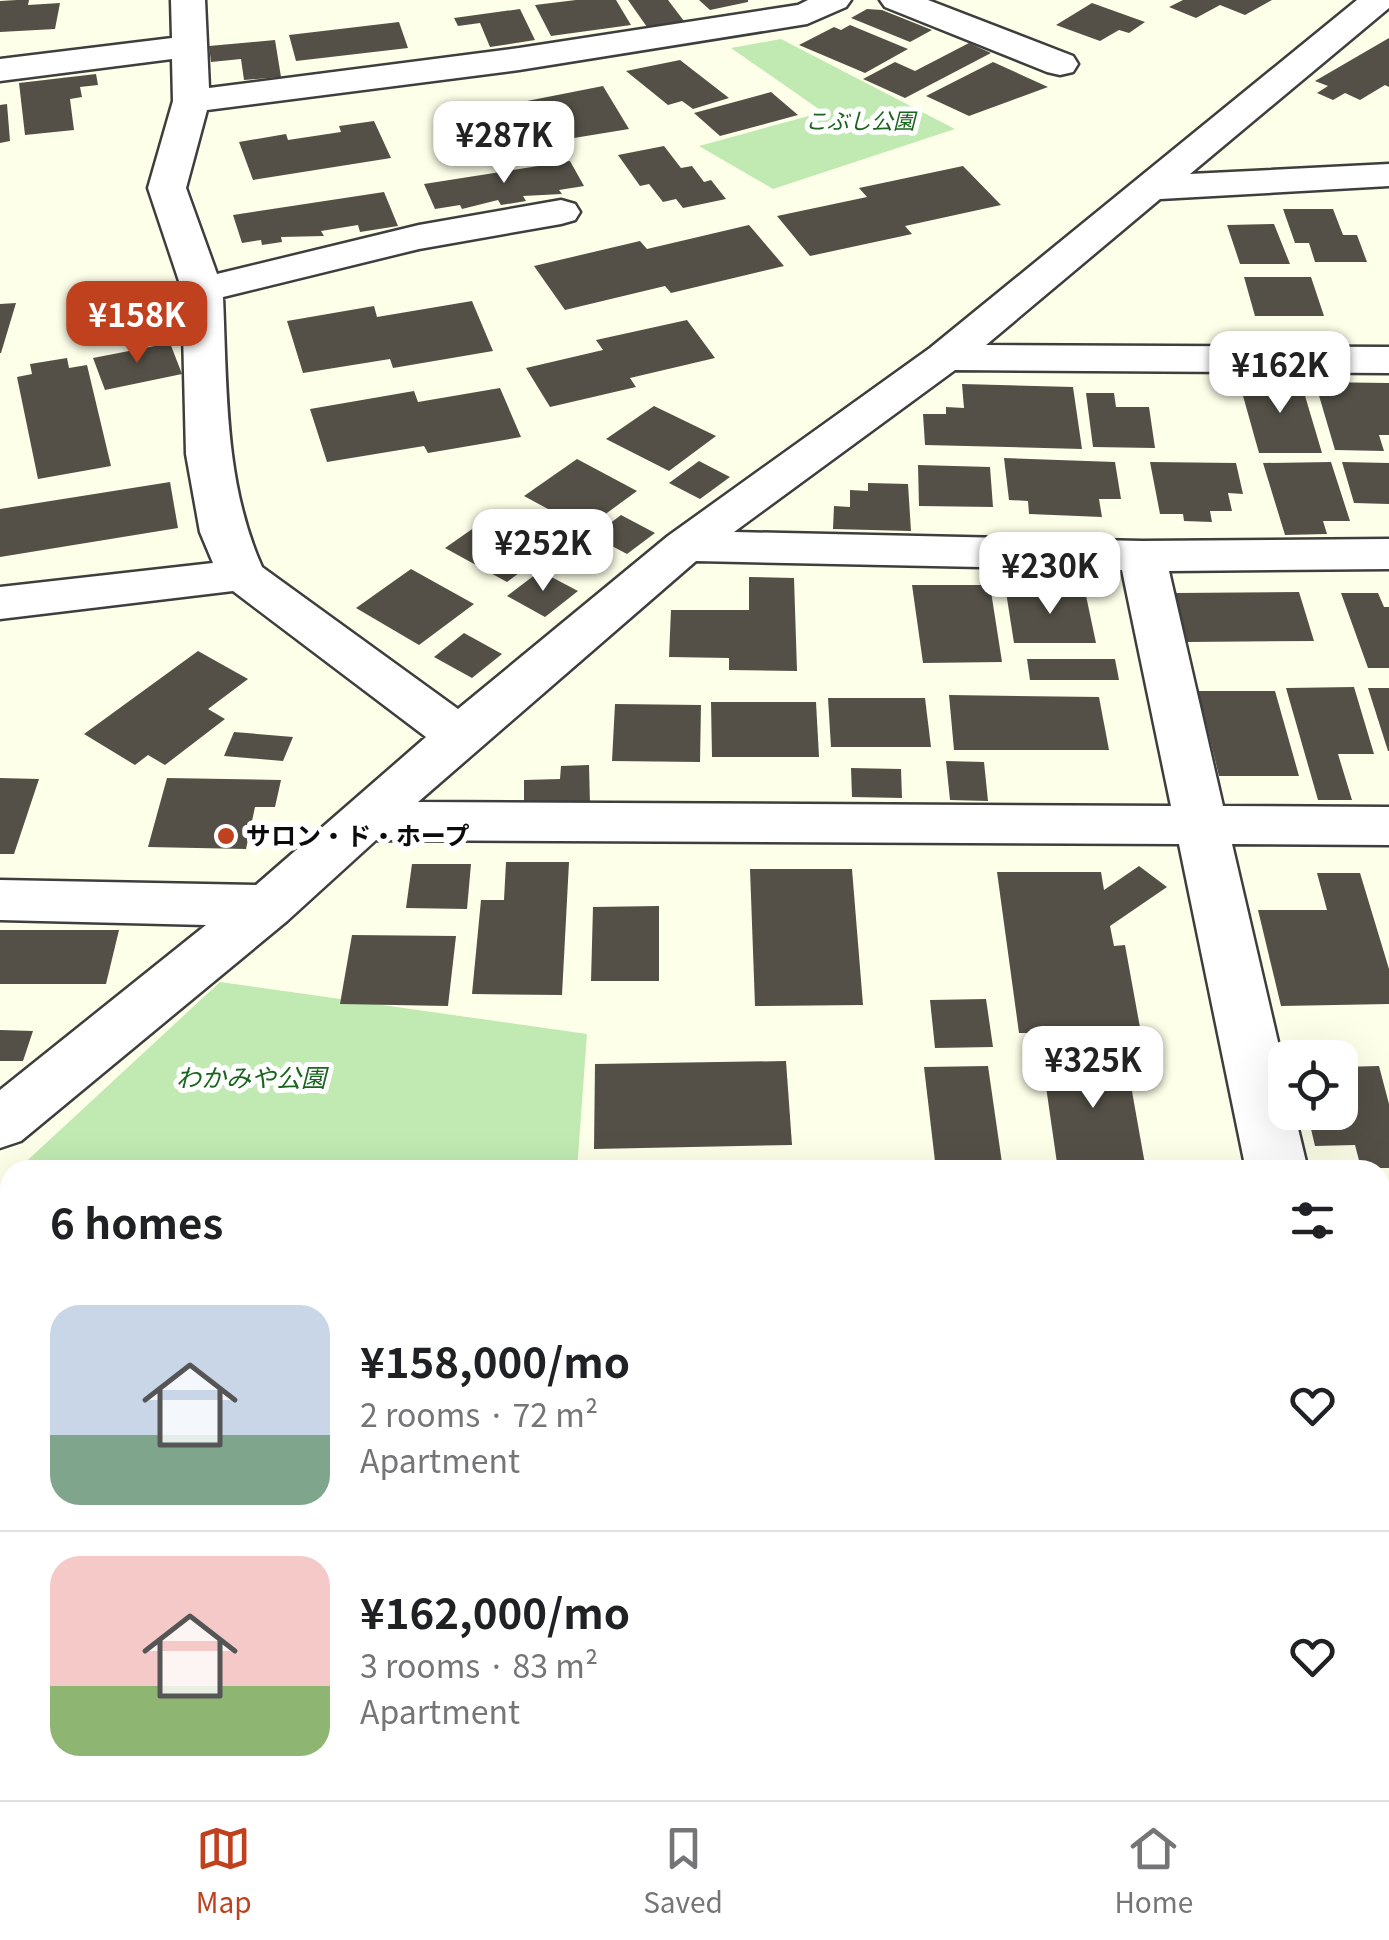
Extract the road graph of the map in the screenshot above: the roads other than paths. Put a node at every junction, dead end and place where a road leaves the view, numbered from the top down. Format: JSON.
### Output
{"nodes":[{"id":1,"x":188,"y":0,"type":"edge"},
{"id":2,"x":834,"y":0,"type":"edge"},
{"id":3,"x":897,"y":0,"type":"edge"},
{"id":4,"x":1329,"y":0,"type":"edge"},
{"id":5,"x":1371,"y":6,"type":"edge"},
{"id":6,"x":189,"y":46,"type":"junction"},
{"id":7,"x":1060,"y":64,"type":"dead end"},
{"id":8,"x":0,"y":70,"type":"edge"},
{"id":9,"x":191,"y":101,"type":"junction"},
{"id":10,"x":1389,"y":175,"type":"edge"},
{"id":11,"x":1146,"y":188,"type":"junction"},
{"id":12,"x":561,"y":212,"type":"dead end"},
{"id":13,"x":202,"y":290,"type":"junction"},
{"id":14,"x":945,"y":357,"type":"junction"},
{"id":15,"x":1389,"y":360,"type":"edge"},
{"id":16,"x":684,"y":546,"type":"junction"},
{"id":17,"x":1389,"y":554,"type":"edge"},
{"id":18,"x":1142,"y":556,"type":"junction"},
{"id":19,"x":242,"y":575,"type":"junction"},
{"id":20,"x":0,"y":603,"type":"edge"},
{"id":21,"x":459,"y":736,"type":"junction"},
{"id":22,"x":364,"y":821,"type":"junction"},
{"id":23,"x":1389,"y":826,"type":"edge"},
{"id":24,"x":1199,"y":827,"type":"junction"},
{"id":25,"x":0,"y":900,"type":"edge"},
{"id":26,"x":268,"y":906,"type":"junction"},
{"id":27,"x":0,"y":1124,"type":"edge"},
{"id":28,"x":1275,"y":1160,"type":"edge"}],
"edges":[{"from":1,"to":6,"type":"street"},
{"from":2,"to":9,"type":"street"},
{"from":3,"to":7,"type":"street"},
{"from":4,"to":5,"type":"street"},
{"from":5,"to":11,"type":"street"},
{"from":6,"to":8,"type":"street"},
{"from":6,"to":9,"type":"street"},
{"from":9,"to":13,"type":"street"},
{"from":10,"to":11,"type":"street"},
{"from":11,"to":14,"type":"street"},
{"from":12,"to":13,"type":"street"},
{"from":13,"to":19,"type":"street"},
{"from":14,"to":15,"type":"street"},
{"from":14,"to":16,"type":"street"},
{"from":16,"to":18,"type":"street"},
{"from":16,"to":21,"type":"street"},
{"from":17,"to":18,"type":"street"},
{"from":18,"to":24,"type":"street"},
{"from":19,"to":20,"type":"street"},
{"from":19,"to":21,"type":"street"},
{"from":21,"to":22,"type":"street"},
{"from":22,"to":24,"type":"street"},
{"from":22,"to":26,"type":"street"},
{"from":23,"to":24,"type":"street"},
{"from":24,"to":28,"type":"street"},
{"from":25,"to":26,"type":"street"},
{"from":26,"to":27,"type":"street"}]}
